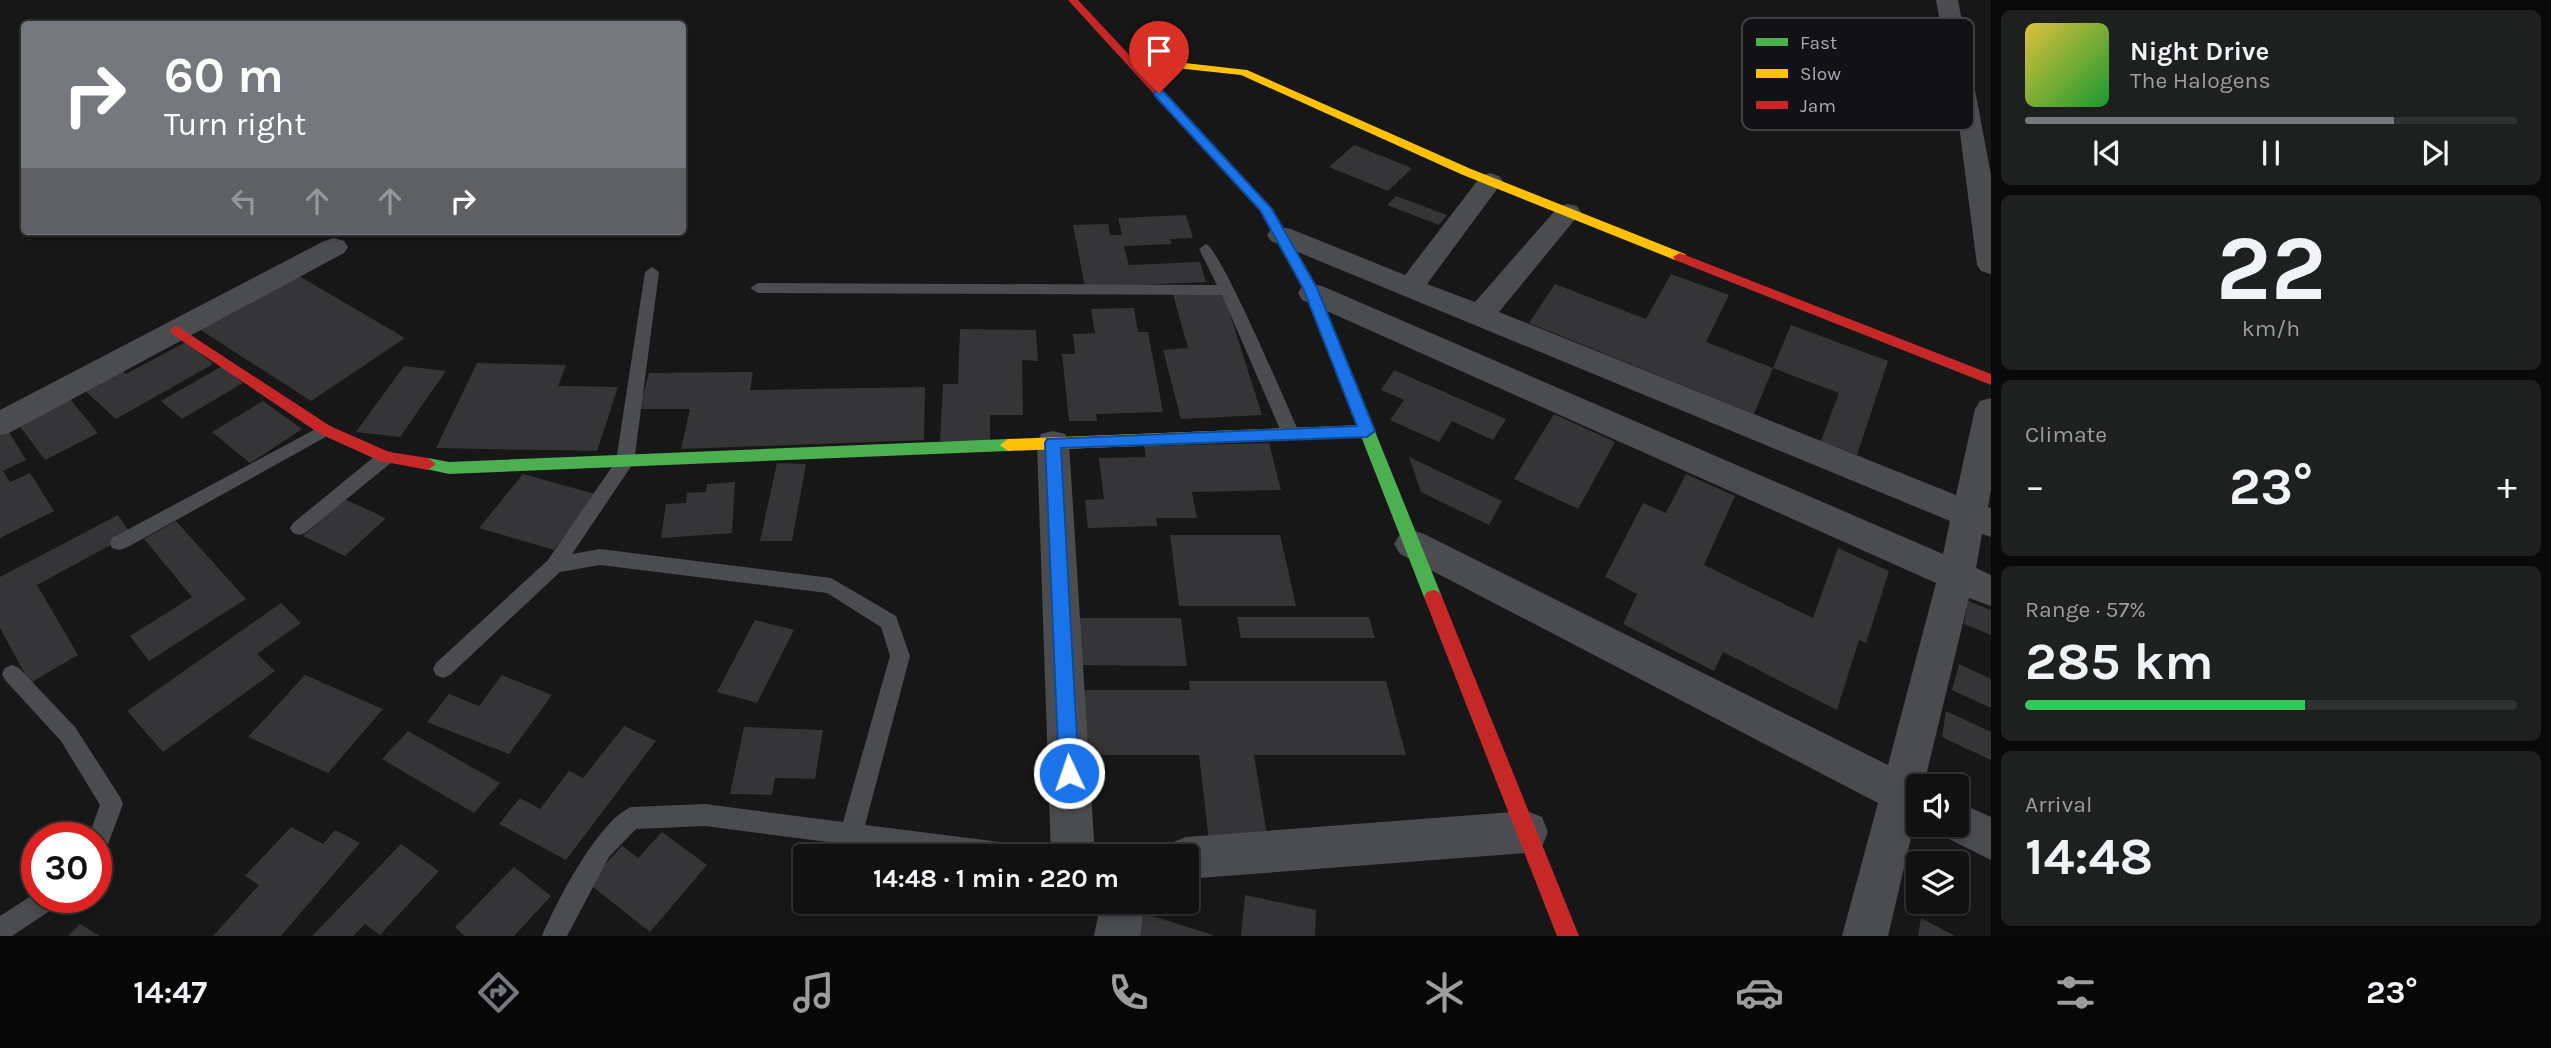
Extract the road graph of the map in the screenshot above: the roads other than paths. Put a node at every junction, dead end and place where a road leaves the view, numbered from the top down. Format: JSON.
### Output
{"nodes":[{"id":1,"x":1073,"y":0,"type":"edge"},
{"id":2,"x":1947,"y":0,"type":"edge"},
{"id":3,"x":1951,"y":18,"type":"edge"},
{"id":4,"x":1142,"y":74,"type":"junction"},
{"id":5,"x":1972,"y":130,"type":"edge"},
{"id":6,"x":1490,"y":181,"type":"junction"},
{"id":7,"x":1568,"y":212,"type":"junction"},
{"id":8,"x":1281,"y":235,"type":"junction"},
{"id":9,"x":334,"y":247,"type":"dead end"},
{"id":10,"x":1206,"y":249,"type":"dead end"},
{"id":11,"x":1991,"y":265,"type":"edge"},
{"id":12,"x":652,"y":272,"type":"dead end"},
{"id":13,"x":1410,"y":287,"type":"junction"},
{"id":14,"x":758,"y":288,"type":"dead end"},
{"id":15,"x":1227,"y":290,"type":"junction"},
{"id":16,"x":1312,"y":293,"type":"junction"},
{"id":17,"x":1480,"y":315,"type":"junction"},
{"id":18,"x":177,"y":331,"type":"junction"},
{"id":19,"x":1991,"y":380,"type":"edge"},
{"id":20,"x":1991,"y":409,"type":"edge"},
{"id":21,"x":0,"y":424,"type":"edge"},
{"id":22,"x":325,"y":430,"type":"junction"},
{"id":23,"x":1367,"y":431,"type":"junction"},
{"id":24,"x":1291,"y":434,"type":"junction"},
{"id":25,"x":1053,"y":443,"type":"junction"},
{"id":26,"x":386,"y":457,"type":"junction"},
{"id":27,"x":625,"y":462,"type":"junction"},
{"id":28,"x":1980,"y":518,"type":"edge"},
{"id":29,"x":299,"y":528,"type":"dead end"},
{"id":30,"x":119,"y":543,"type":"dead end"},
{"id":31,"x":1412,"y":544,"type":"junction"},
{"id":32,"x":555,"y":565,"type":"junction"},
{"id":33,"x":1956,"y":576,"type":"junction"},
{"id":34,"x":1991,"y":591,"type":"edge"},
{"id":35,"x":443,"y":669,"type":"dead end"},
{"id":36,"x":12,"y":674,"type":"dead end"},
{"id":37,"x":1915,"y":774,"type":"edge"},
{"id":38,"x":1906,"y":795,"type":"edge"},
{"id":39,"x":1906,"y":809,"type":"edge"},
{"id":40,"x":105,"y":822,"type":"edge"},
{"id":41,"x":1969,"y":828,"type":"edge"},
{"id":42,"x":1527,"y":832,"type":"junction"},
{"id":43,"x":851,"y":835,"type":"junction"},
{"id":44,"x":1991,"y":839,"type":"edge"},
{"id":45,"x":925,"y":844,"type":"edge"},
{"id":46,"x":1072,"y":844,"type":"edge"},
{"id":47,"x":1199,"y":857,"type":"edge"},
{"id":48,"x":26,"y":913,"type":"edge"},
{"id":49,"x":1120,"y":914,"type":"edge"},
{"id":50,"x":0,"y":930,"type":"edge"},
{"id":51,"x":554,"y":936,"type":"edge"},
{"id":52,"x":1116,"y":936,"type":"edge"},
{"id":53,"x":1568,"y":936,"type":"edge"},
{"id":54,"x":1865,"y":936,"type":"edge"}],
"edges":[{"from":1,"to":4,"type":"street"},
{"from":2,"to":3,"type":"street"},
{"from":4,"to":6,"type":"street"},
{"from":4,"to":8,"type":"street"},
{"from":5,"to":11,"type":"street"},
{"from":6,"to":7,"type":"street"},
{"from":6,"to":13,"type":"street"},
{"from":7,"to":17,"type":"street"},
{"from":7,"to":19,"type":"street"},
{"from":8,"to":13,"type":"street"},
{"from":8,"to":16,"type":"street"},
{"from":9,"to":18,"type":"street"},
{"from":10,"to":15,"type":"lane"},
{"from":12,"to":27,"type":"lane"},
{"from":13,"to":17,"type":"street"},
{"from":14,"to":15,"type":"lane"},
{"from":15,"to":24,"type":"lane"},
{"from":16,"to":23,"type":"street"},
{"from":16,"to":33,"type":"street"},
{"from":17,"to":28,"type":"street"},
{"from":18,"to":21,"type":"street"},
{"from":18,"to":22,"type":"street"},
{"from":20,"to":28,"type":"street"},
{"from":22,"to":26,"type":"street"},
{"from":22,"to":30,"type":"lane"},
{"from":23,"to":24,"type":"street"},
{"from":23,"to":31,"type":"street"},
{"from":24,"to":25,"type":"street"},
{"from":25,"to":27,"type":"street"},
{"from":25,"to":46,"type":"street"},
{"from":26,"to":27,"type":"street"},
{"from":26,"to":29,"type":"lane"},
{"from":27,"to":32,"type":"lane"},
{"from":28,"to":33,"type":"street"},
{"from":31,"to":38,"type":"street"},
{"from":31,"to":42,"type":"street"},
{"from":32,"to":35,"type":"lane"},
{"from":32,"to":43,"type":"lane"},
{"from":33,"to":34,"type":"street"},
{"from":33,"to":37,"type":"street"},
{"from":36,"to":40,"type":"lane"},
{"from":39,"to":54,"type":"street"},
{"from":41,"to":44,"type":"street"},
{"from":42,"to":47,"type":"street"},
{"from":42,"to":53,"type":"street"},
{"from":43,"to":45,"type":"lane"},
{"from":43,"to":51,"type":"lane"},
{"from":48,"to":50,"type":"lane"},
{"from":49,"to":52,"type":"street"}]}
